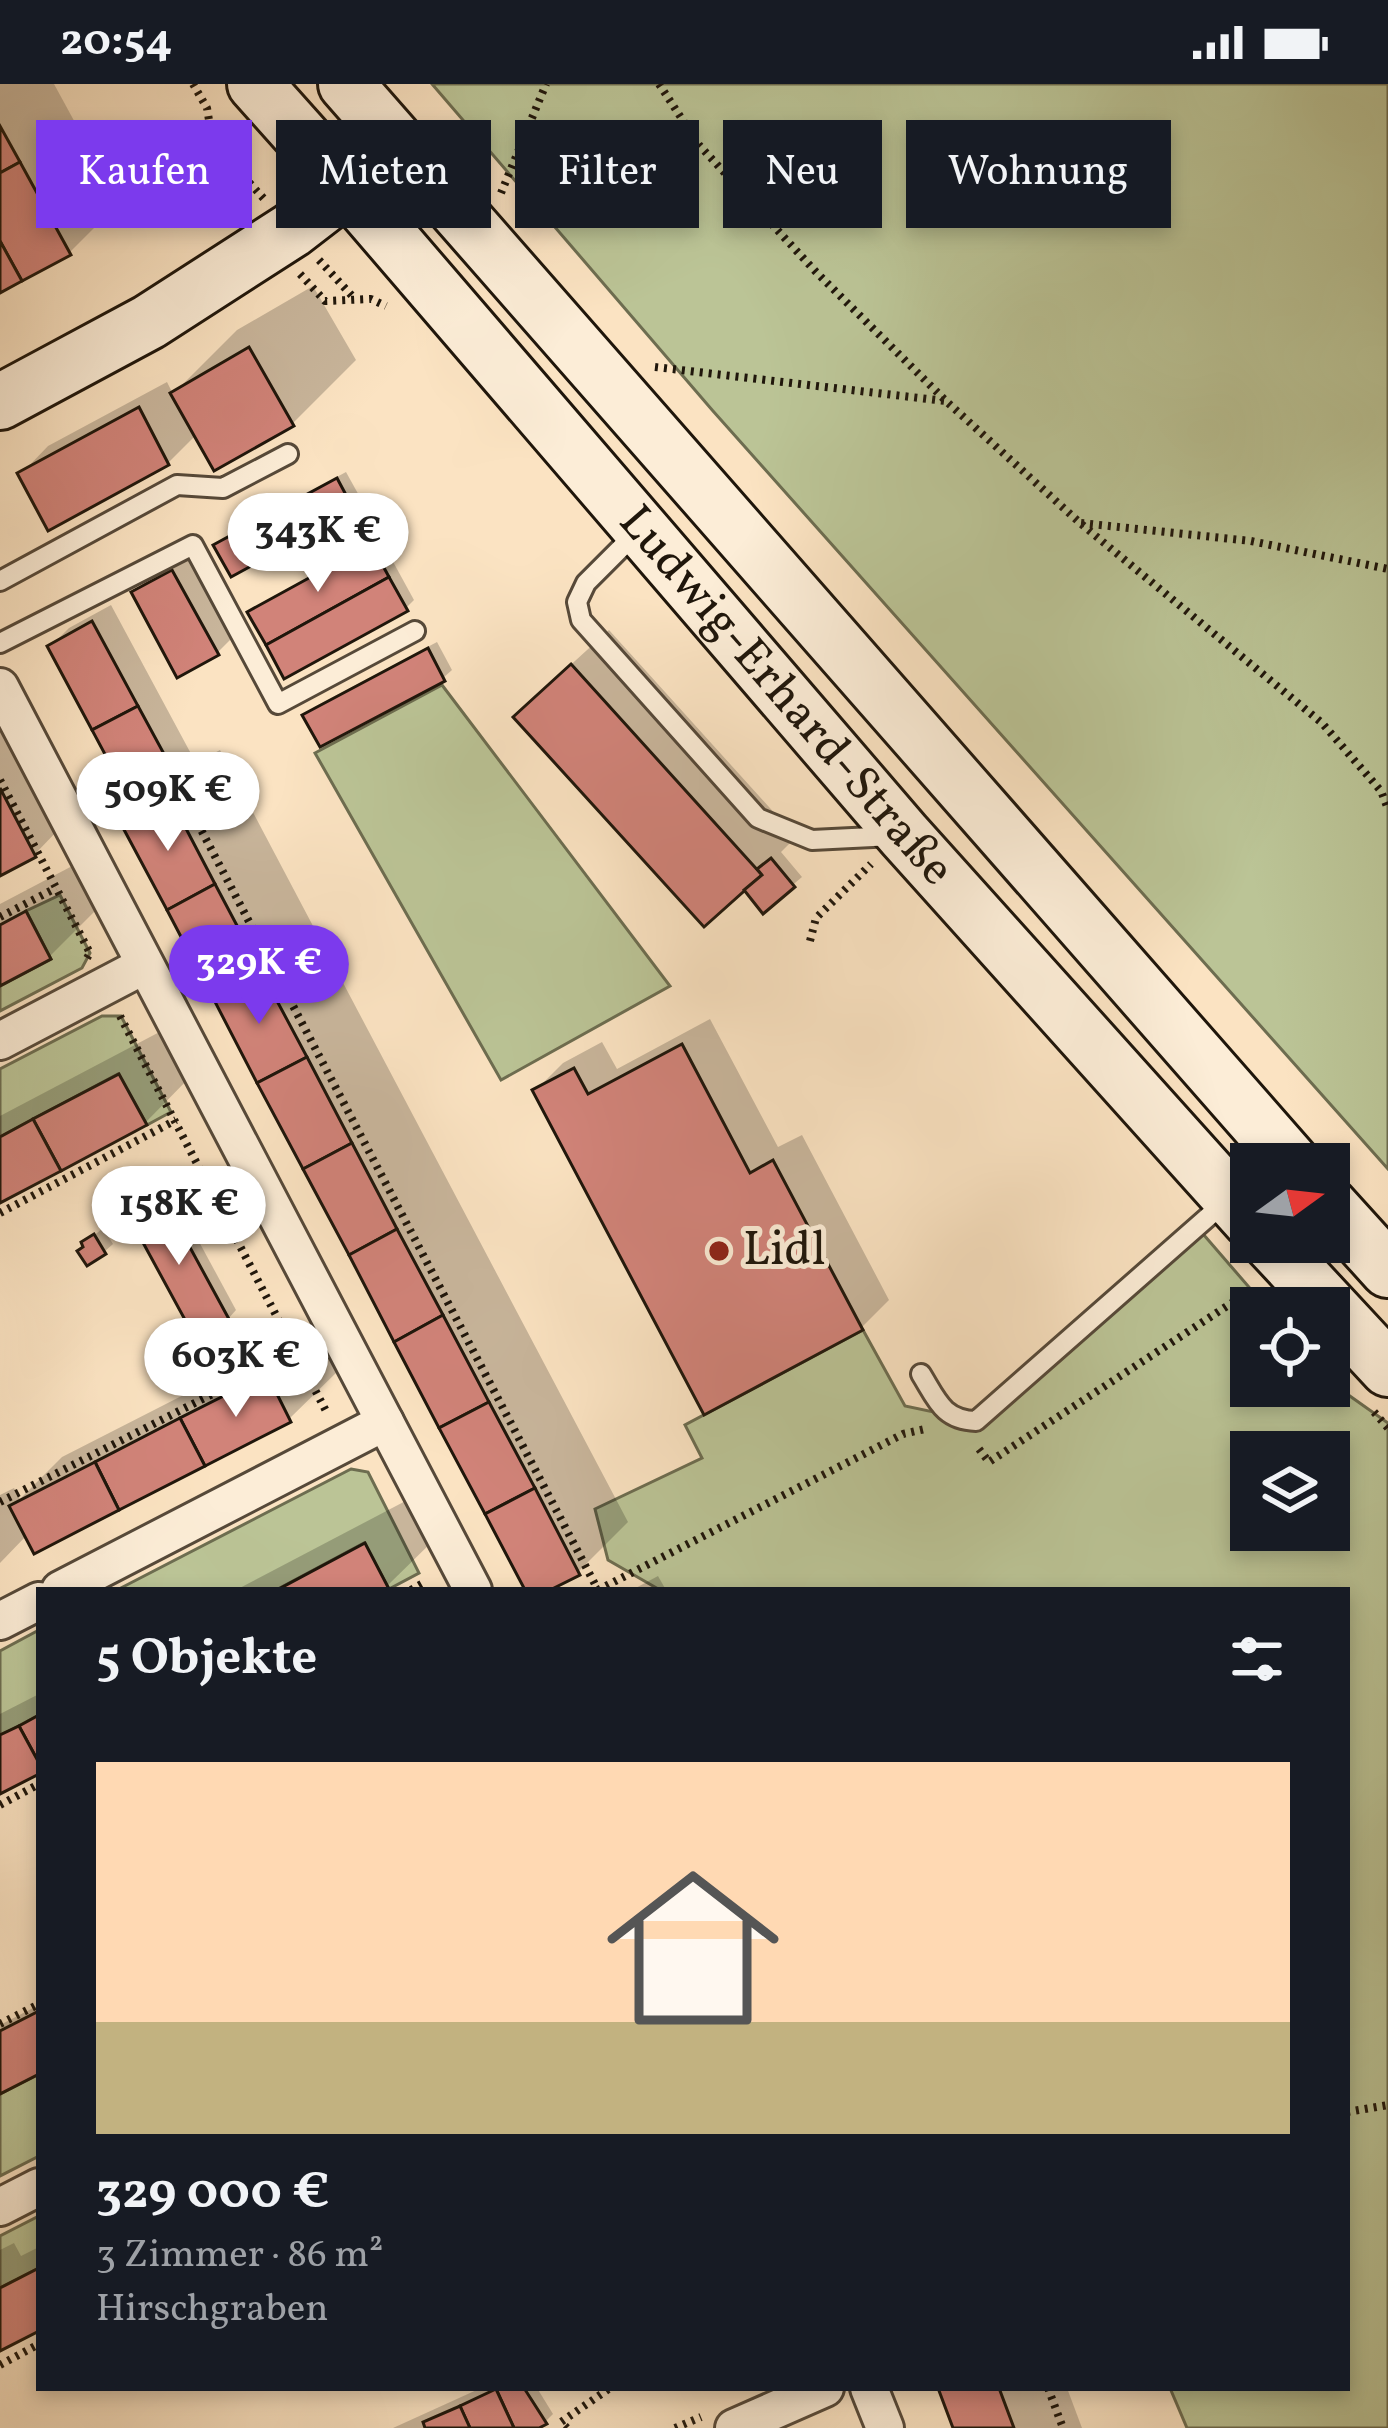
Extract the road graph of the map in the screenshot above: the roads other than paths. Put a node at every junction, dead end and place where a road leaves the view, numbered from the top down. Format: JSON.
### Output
{"nodes":[{"id":1,"x":255,"y":84,"type":"edge"},
{"id":2,"x":346,"y":84,"type":"edge"},
{"id":3,"x":287,"y":120,"type":"edge"},
{"id":4,"x":377,"y":120,"type":"edge"},
{"id":5,"x":295,"y":228,"type":"edge"},
{"id":6,"x":382,"y":228,"type":"edge"},
{"id":7,"x":468,"y":228,"type":"edge"},
{"id":8,"x":0,"y":401,"type":"edge"},
{"id":9,"x":288,"y":454,"type":"dead end"},
{"id":10,"x":637,"y":522,"type":"junction"},
{"id":11,"x":0,"y":581,"type":"edge"},
{"id":12,"x":415,"y":631,"type":"dead end"},
{"id":13,"x":0,"y":643,"type":"edge"},
{"id":14,"x":0,"y":687,"type":"edge"},
{"id":15,"x":892,"y":845,"type":"junction"},
{"id":16,"x":146,"y":965,"type":"junction"},
{"id":17,"x":0,"y":1041,"type":"edge"},
{"id":18,"x":1230,"y":1153,"type":"edge"},
{"id":19,"x":1230,"y":1163,"type":"edge"},
{"id":20,"x":1230,"y":1225,"type":"edge"},
{"id":21,"x":1350,"y":1227,"type":"edge"},
{"id":22,"x":1313,"y":1263,"type":"edge"},
{"id":23,"x":1388,"y":1270,"type":"edge"},
{"id":24,"x":1388,"y":1369,"type":"edge"},
{"id":25,"x":921,"y":1374,"type":"dead end"},
{"id":26,"x":386,"y":1422,"type":"junction"},
{"id":27,"x":66,"y":1587,"type":"edge"},
{"id":28,"x":471,"y":1587,"type":"edge"},
{"id":29,"x":36,"y":1603,"type":"edge"},
{"id":30,"x":0,"y":1621,"type":"edge"},
{"id":31,"x":36,"y":2189,"type":"edge"},
{"id":32,"x":0,"y":2207,"type":"edge"},
{"id":33,"x":818,"y":2391,"type":"edge"},
{"id":34,"x":870,"y":2391,"type":"edge"},
{"id":35,"x":734,"y":2428,"type":"edge"},
{"id":36,"x":885,"y":2428,"type":"edge"}],
"edges":[{"from":1,"to":3,"type":"main road","name":"Ludwig-Erhard-Straße"},
{"from":2,"to":4,"type":"main road","name":"Ludwig-Erhard-Straße"},
{"from":5,"to":8,"type":"main road"},
{"from":6,"to":10,"type":"main road","name":"Ludwig-Erhard-Straße"},
{"from":7,"to":18,"type":"main road","name":"Ludwig-Erhard-Straße"},
{"from":9,"to":11,"type":"lane"},
{"from":10,"to":15,"type":"main road","name":"Ludwig-Erhard-Straße"},
{"from":10,"to":15,"type":"lane"},
{"from":12,"to":13,"type":"lane"},
{"from":14,"to":16,"type":"street"},
{"from":15,"to":19,"type":"main road","name":"Ludwig-Erhard-Straße"},
{"from":16,"to":17,"type":"street"},
{"from":16,"to":26,"type":"street"},
{"from":20,"to":25,"type":"lane"},
{"from":21,"to":23,"type":"main road"},
{"from":22,"to":24,"type":"main road","name":"Ludwig-Erhard-Straße"},
{"from":26,"to":27,"type":"street"},
{"from":26,"to":28,"type":"street"},
{"from":29,"to":30,"type":"street"},
{"from":31,"to":32,"type":"street"},
{"from":33,"to":35,"type":"street"},
{"from":34,"to":36,"type":"street"}]}
